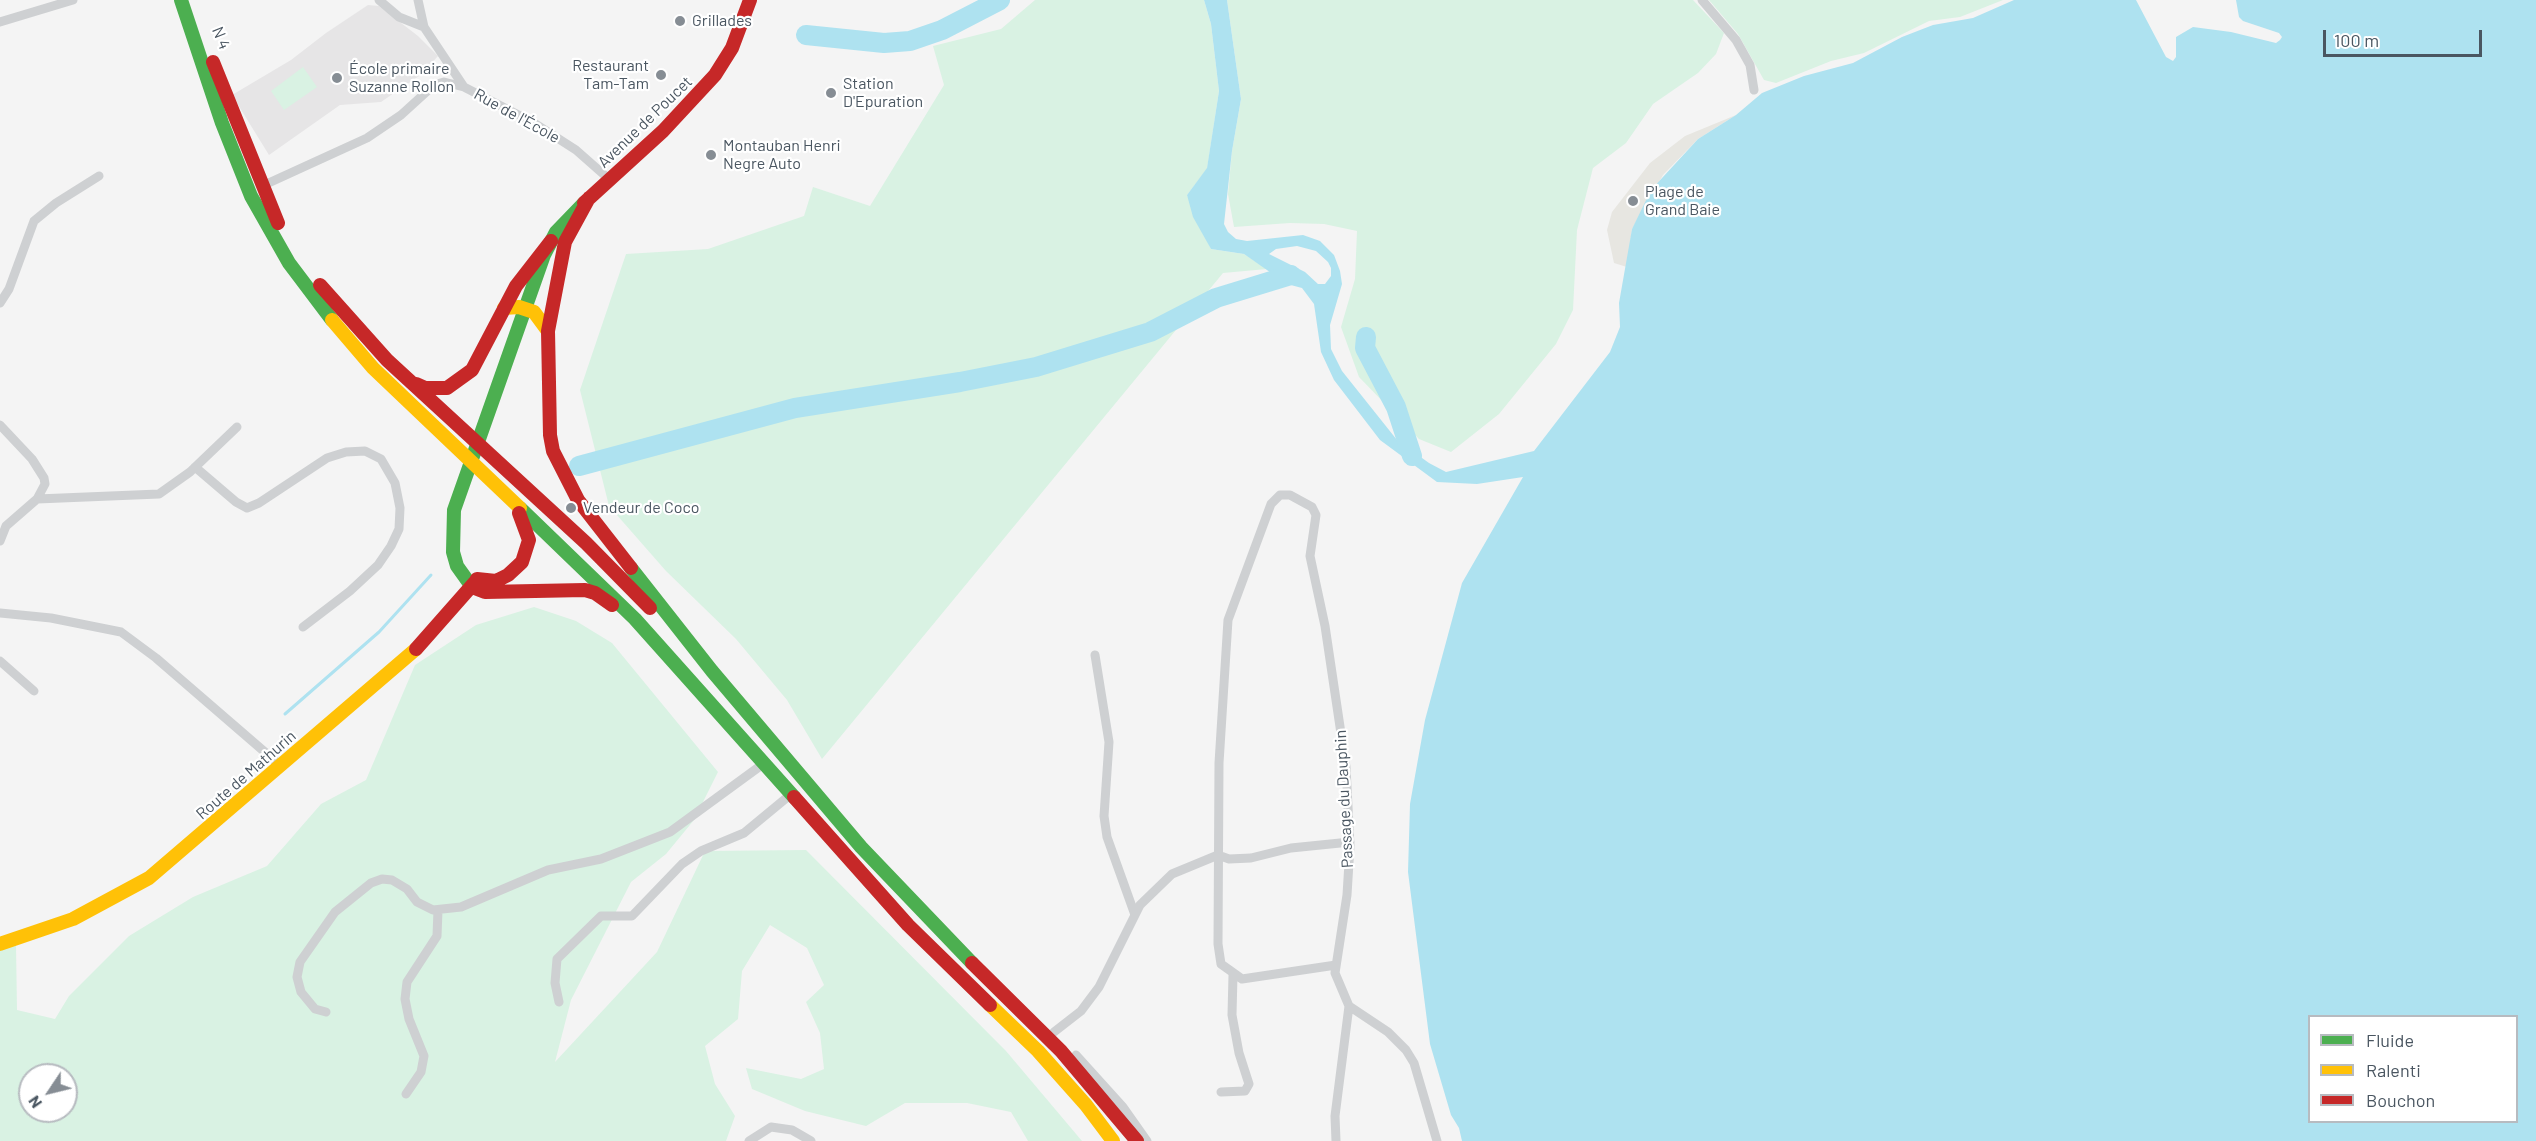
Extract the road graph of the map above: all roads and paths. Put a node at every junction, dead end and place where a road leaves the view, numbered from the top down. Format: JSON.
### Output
{"nodes":[{"id":1,"x":73,"y":0,"type":"edge"},
{"id":2,"x":181,"y":0,"type":"edge"},
{"id":3,"x":188,"y":0,"type":"edge"},
{"id":4,"x":379,"y":0,"type":"edge"},
{"id":5,"x":418,"y":0,"type":"edge"},
{"id":6,"x":750,"y":0,"type":"edge"},
{"id":7,"x":1702,"y":0,"type":"edge"},
{"id":8,"x":0,"y":22,"type":"edge"},
{"id":9,"x":424,"y":27,"type":"junction"},
{"id":10,"x":464,"y":87,"type":"junction"},
{"id":11,"x":1754,"y":90,"type":"dead end"},
{"id":12,"x":99,"y":176,"type":"dead end"},
{"id":13,"x":610,"y":180,"type":"junction"},
{"id":14,"x":262,"y":186,"type":"junction"},
{"id":15,"x":589,"y":198,"type":"junction"},
{"id":16,"x":551,"y":241,"type":"junction"},
{"id":17,"x":561,"y":259,"type":"junction"},
{"id":18,"x":533,"y":289,"type":"junction"},
{"id":19,"x":0,"y":303,"type":"edge"},
{"id":20,"x":504,"y":308,"type":"junction"},
{"id":21,"x":526,"y":308,"type":"junction"},
{"id":22,"x":548,"y":330,"type":"junction"},
{"id":23,"x":415,"y":384,"type":"junction"},
{"id":24,"x":0,"y":425,"type":"edge"},
{"id":25,"x":237,"y":427,"type":"dead end"},
{"id":26,"x":195,"y":467,"type":"junction"},
{"id":27,"x":37,"y":500,"type":"junction"},
{"id":28,"x":515,"y":506,"type":"junction"},
{"id":29,"x":0,"y":542,"type":"edge"},
{"id":30,"x":475,"y":583,"type":"junction"},
{"id":31,"x":0,"y":613,"type":"edge"},
{"id":32,"x":303,"y":627,"type":"dead end"},
{"id":33,"x":1095,"y":655,"type":"dead end"},
{"id":34,"x":0,"y":661,"type":"edge"},
{"id":35,"x":679,"y":665,"type":"junction"},
{"id":36,"x":712,"y":671,"type":"junction"},
{"id":37,"x":34,"y":691,"type":"dead end"},
{"id":38,"x":763,"y":764,"type":"junction"},
{"id":39,"x":280,"y":766,"type":"junction"},
{"id":40,"x":807,"y":784,"type":"junction"},
{"id":41,"x":790,"y":795,"type":"junction"},
{"id":42,"x":1350,"y":842,"type":"junction"},
{"id":43,"x":1218,"y":855,"type":"junction"},
{"id":44,"x":438,"y":910,"type":"junction"},
{"id":45,"x":1135,"y":915,"type":"junction"},
{"id":46,"x":0,"y":944,"type":"edge"},
{"id":47,"x":1336,"y":965,"type":"junction"},
{"id":48,"x":1233,"y":975,"type":"junction"},
{"id":49,"x":559,"y":1002,"type":"dead end"},
{"id":50,"x":1349,"y":1006,"type":"junction"},
{"id":51,"x":326,"y":1012,"type":"dead end"},
{"id":52,"x":1054,"y":1032,"type":"junction"},
{"id":53,"x":1221,"y":1092,"type":"dead end"},
{"id":54,"x":406,"y":1094,"type":"dead end"},
{"id":55,"x":749,"y":1141,"type":"edge"},
{"id":56,"x":811,"y":1141,"type":"edge"},
{"id":57,"x":1113,"y":1141,"type":"edge"},
{"id":58,"x":1137,"y":1141,"type":"edge"},
{"id":59,"x":1147,"y":1141,"type":"edge"},
{"id":60,"x":1336,"y":1141,"type":"edge"},
{"id":61,"x":1437,"y":1141,"type":"edge"}],
"edges":[{"from":1,"to":8,"type":"street"},
{"from":2,"to":28,"type":"main road","number":"N 4"},
{"from":3,"to":14,"type":"main road","name":"N 4"},
{"from":4,"to":9,"type":"street"},
{"from":5,"to":9,"type":"street"},
{"from":6,"to":13,"type":"main road","name":"Avenue de Poucet"},
{"from":7,"to":11,"type":"street"},
{"from":9,"to":10,"type":"street"},
{"from":10,"to":13,"type":"street","name":"Rue de l'École"},
{"from":10,"to":14,"type":"street","name":"Rue de l'École"},
{"from":12,"to":19,"type":"street"},
{"from":13,"to":15,"type":"main road","name":"Avenue de Poucet"},
{"from":14,"to":23,"type":"main road","name":"N 4"},
{"from":15,"to":16,"type":"main road"},
{"from":15,"to":17,"type":"main road"},
{"from":16,"to":18,"type":"main road"},
{"from":16,"to":20,"type":"main road"},
{"from":17,"to":18,"type":"main road"},
{"from":17,"to":22,"type":"main road"},
{"from":18,"to":21,"type":"main road"},
{"from":20,"to":21,"type":"main road"},
{"from":20,"to":23,"type":"main road"},
{"from":21,"to":22,"type":"main road"},
{"from":21,"to":30,"type":"main road"},
{"from":22,"to":36,"type":"main road"},
{"from":23,"to":36,"type":"main road","name":"N 4"},
{"from":24,"to":27,"type":"street"},
{"from":25,"to":26,"type":"street"},
{"from":26,"to":27,"type":"street"},
{"from":26,"to":32,"type":"street"},
{"from":27,"to":29,"type":"street"},
{"from":28,"to":30,"type":"main road"},
{"from":28,"to":35,"type":"main road","number":"N 4"},
{"from":30,"to":35,"type":"main road"},
{"from":30,"to":39,"type":"main road","name":"Route de Mathurin"},
{"from":31,"to":39,"type":"street"},
{"from":33,"to":45,"type":"street"},
{"from":34,"to":37,"type":"street"},
{"from":35,"to":38,"type":"main road","number":"N 4"},
{"from":36,"to":40,"type":"main road"},
{"from":38,"to":41,"type":"main road","number":"N 4"},
{"from":38,"to":44,"type":"street"},
{"from":39,"to":46,"type":"main road","name":"Route de Mathurin"},
{"from":40,"to":52,"type":"street"},
{"from":40,"to":58,"type":"main road"},
{"from":41,"to":49,"type":"street"},
{"from":41,"to":57,"type":"main road","number":"N 4"},
{"from":42,"to":43,"type":"street"},
{"from":42,"to":43,"type":"street","name":"Passage du Dauphin"},
{"from":42,"to":47,"type":"street","name":"Passage du Dauphin"},
{"from":43,"to":45,"type":"street"},
{"from":43,"to":48,"type":"street"},
{"from":44,"to":51,"type":"street"},
{"from":44,"to":54,"type":"street"},
{"from":45,"to":52,"type":"street"},
{"from":47,"to":48,"type":"street"},
{"from":47,"to":50,"type":"street","name":"Passage du Dauphin"},
{"from":48,"to":53,"type":"street"},
{"from":50,"to":60,"type":"street"},
{"from":50,"to":61,"type":"street"},
{"from":52,"to":59,"type":"street"},
{"from":55,"to":56,"type":"street"}]}
